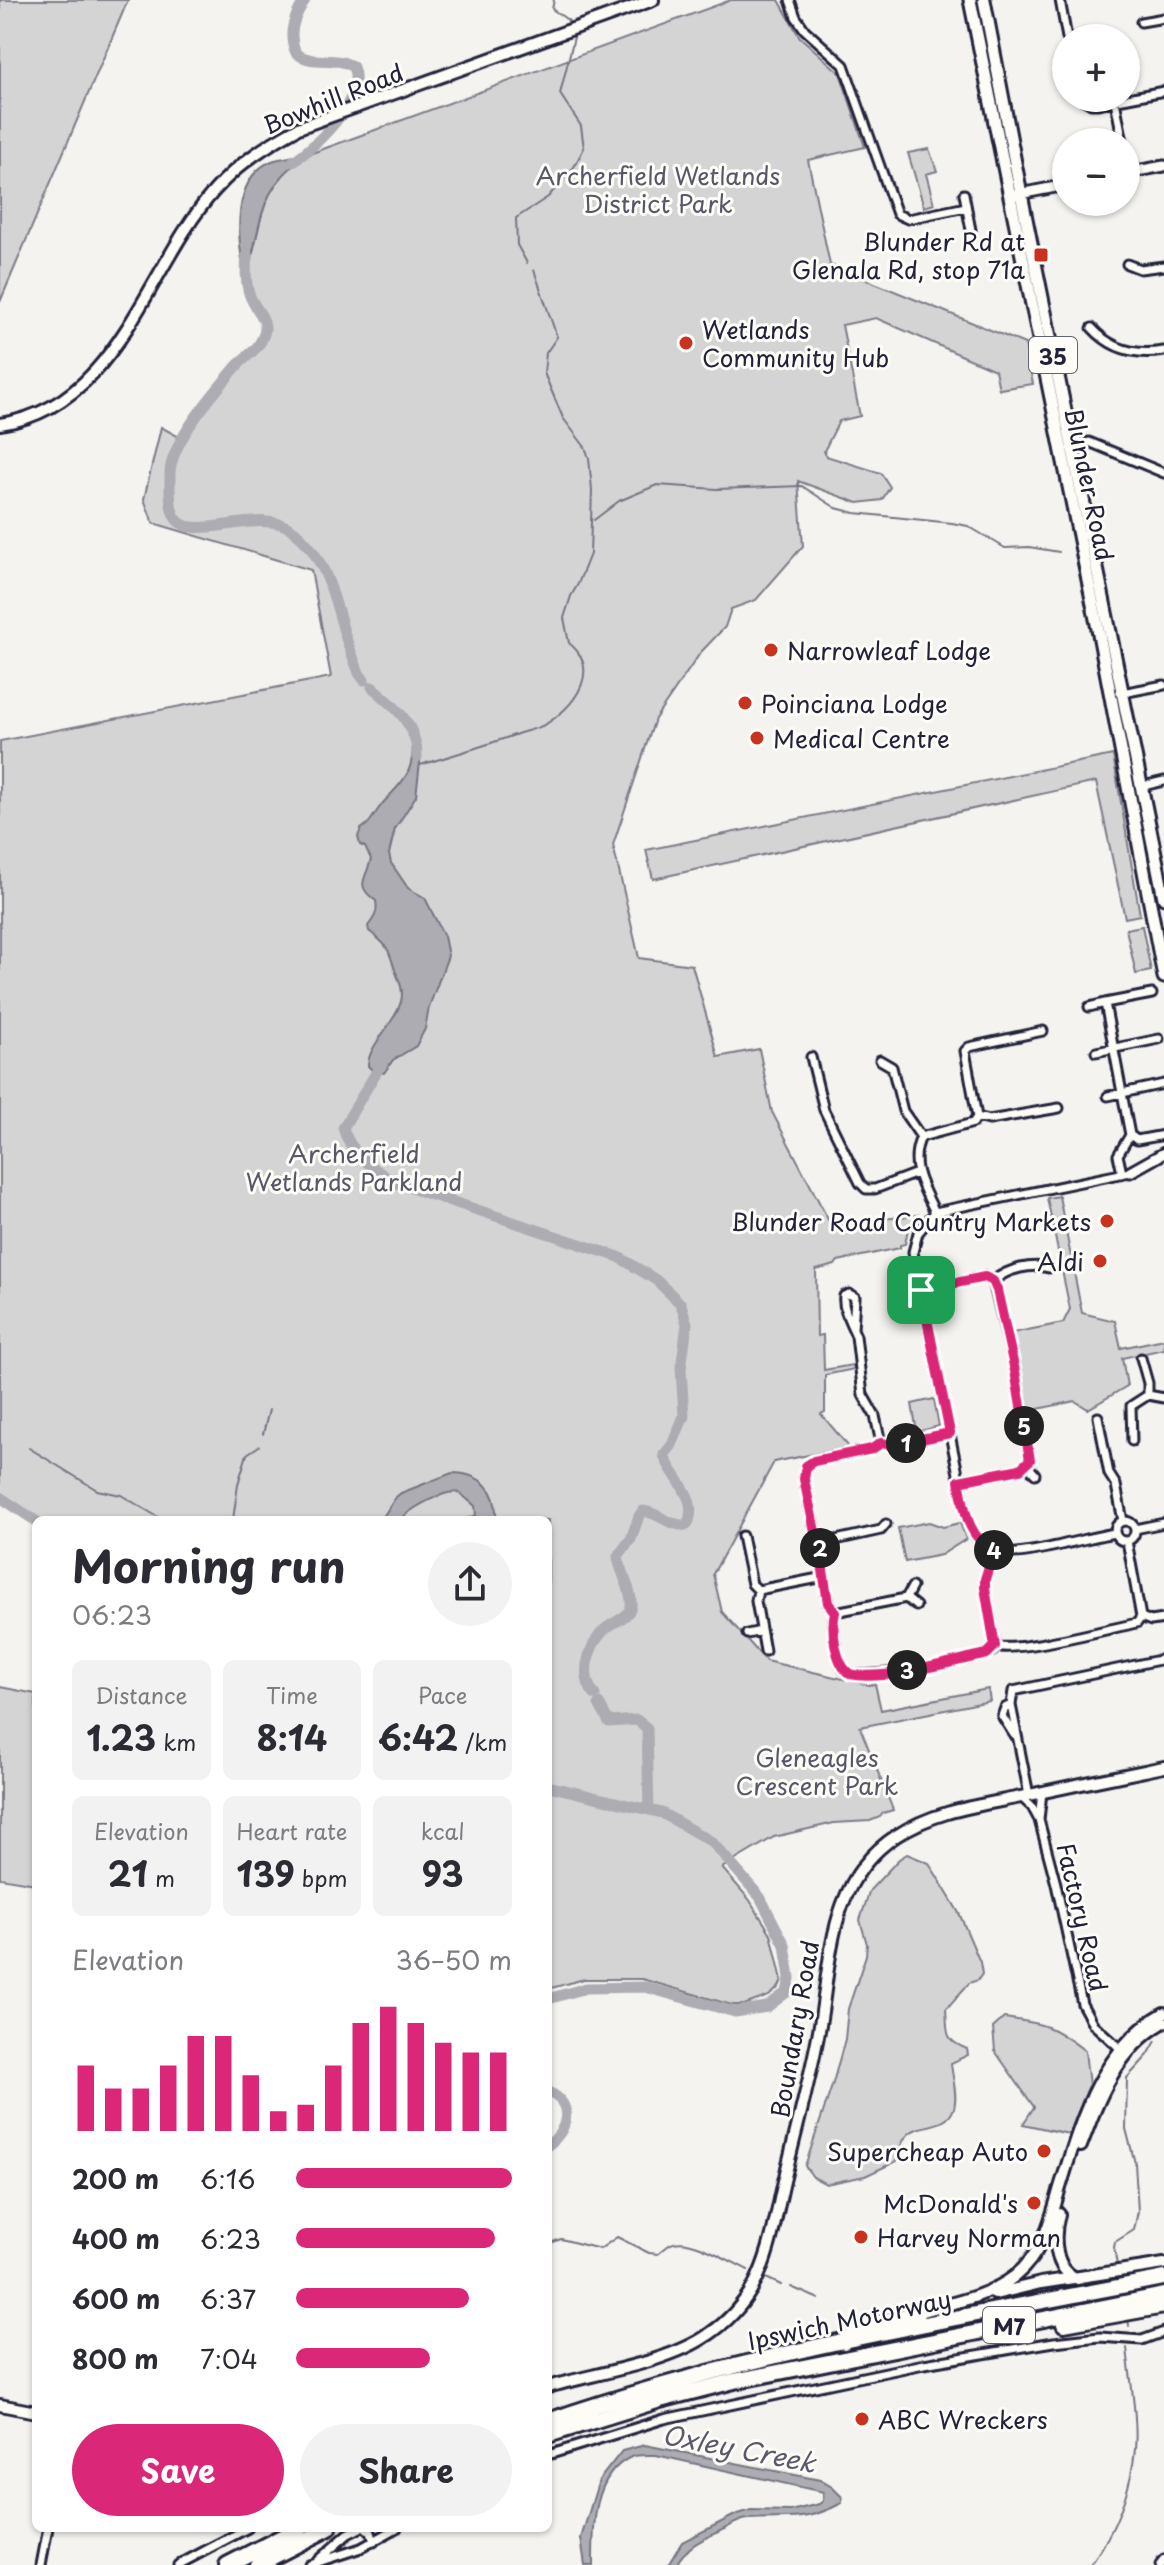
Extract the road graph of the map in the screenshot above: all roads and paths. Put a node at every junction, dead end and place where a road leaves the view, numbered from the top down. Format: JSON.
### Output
{"nodes":[{"id":1,"x":653,"y":0,"type":"edge"},
{"id":2,"x":790,"y":0,"type":"edge"},
{"id":3,"x":970,"y":0,"type":"edge"},
{"id":4,"x":984,"y":0,"type":"edge"},
{"id":5,"x":1060,"y":0,"type":"edge"},
{"id":6,"x":1164,"y":18,"type":"edge"},
{"id":7,"x":1141,"y":22,"type":"dead end"},
{"id":8,"x":1064,"y":24,"type":"edge"},
{"id":9,"x":1164,"y":91,"type":"edge"},
{"id":10,"x":1140,"y":96,"type":"edge"},
{"id":11,"x":1164,"y":166,"type":"edge"},
{"id":12,"x":1140,"y":171,"type":"edge"},
{"id":13,"x":1052,"y":188,"type":"edge"},
{"id":14,"x":964,"y":194,"type":"dead end"},
{"id":15,"x":1015,"y":195,"type":"junction"},
{"id":16,"x":966,"y":207,"type":"junction"},
{"id":17,"x":971,"y":230,"type":"dead end"},
{"id":18,"x":1127,"y":264,"type":"dead end"},
{"id":19,"x":1164,"y":266,"type":"edge"},
{"id":20,"x":1092,"y":328,"type":"dead end"},
{"id":21,"x":1164,"y":351,"type":"edge"},
{"id":22,"x":0,"y":424,"type":"edge"},
{"id":23,"x":1072,"y":447,"type":"junction"},
{"id":24,"x":1061,"y":454,"type":"junction"},
{"id":25,"x":1164,"y":473,"type":"edge"},
{"id":26,"x":1164,"y":685,"type":"edge"},
{"id":27,"x":1122,"y":693,"type":"junction"},
{"id":28,"x":1164,"y":781,"type":"edge"},
{"id":29,"x":1143,"y":786,"type":"junction"},
{"id":30,"x":1162,"y":875,"type":"edge"},
{"id":31,"x":1164,"y":898,"type":"edge"},
{"id":32,"x":1164,"y":977,"type":"edge"},
{"id":33,"x":1152,"y":994,"type":"dead end"},
{"id":34,"x":1105,"y":1003,"type":"junction"},
{"id":35,"x":1089,"y":1007,"type":"dead end"},
{"id":36,"x":1043,"y":1031,"type":"dead end"},
{"id":37,"x":1159,"y":1039,"type":"dead end"},
{"id":38,"x":1114,"y":1048,"type":"junction"},
{"id":39,"x":1096,"y":1052,"type":"dead end"},
{"id":40,"x":896,"y":1056,"type":"dead end"},
{"id":41,"x":811,"y":1057,"type":"dead end"},
{"id":42,"x":880,"y":1060,"type":"dead end"},
{"id":43,"x":892,"y":1067,"type":"junction"},
{"id":44,"x":1164,"y":1084,"type":"edge"},
{"id":45,"x":1122,"y":1093,"type":"junction"},
{"id":46,"x":1108,"y":1096,"type":"dead end"},
{"id":47,"x":1059,"y":1108,"type":"dead end"},
{"id":48,"x":977,"y":1117,"type":"junction"},
{"id":49,"x":1130,"y":1135,"type":"junction"},
{"id":50,"x":1164,"y":1135,"type":"edge"},
{"id":51,"x":921,"y":1137,"type":"junction"},
{"id":52,"x":1164,"y":1153,"type":"edge"},
{"id":53,"x":1164,"y":1161,"type":"edge"},
{"id":54,"x":1126,"y":1172,"type":"junction"},
{"id":55,"x":917,"y":1173,"type":"junction"},
{"id":56,"x":935,"y":1212,"type":"junction"},
{"id":57,"x":1049,"y":1268,"type":"dead end"},
{"id":58,"x":993,"y":1281,"type":"junction"},
{"id":59,"x":921,"y":1290,"type":"junction"},
{"id":60,"x":853,"y":1329,"type":"dead end"},
{"id":61,"x":1141,"y":1358,"type":"dead end"},
{"id":62,"x":1148,"y":1395,"type":"junction"},
{"id":63,"x":1164,"y":1399,"type":"edge"},
{"id":64,"x":1098,"y":1417,"type":"dead end"},
{"id":65,"x":950,"y":1433,"type":"junction"},
{"id":66,"x":1132,"y":1441,"type":"dead end"},
{"id":67,"x":881,"y":1443,"type":"junction"},
{"id":68,"x":1027,"y":1465,"type":"junction"},
{"id":69,"x":1035,"y":1474,"type":"dead end"},
{"id":70,"x":959,"y":1481,"type":"junction"},
{"id":71,"x":1123,"y":1521,"type":"junction"},
{"id":72,"x":1164,"y":1523,"type":"edge"},
{"id":73,"x":886,"y":1524,"type":"dead end"},
{"id":74,"x":1135,"y":1529,"type":"junction"},
{"id":75,"x":1115,"y":1533,"type":"junction"},
{"id":76,"x":742,"y":1536,"type":"dead end"},
{"id":77,"x":1127,"y":1541,"type":"junction"},
{"id":78,"x":822,"y":1543,"type":"junction"},
{"id":79,"x":994,"y":1551,"type":"junction"},
{"id":80,"x":746,"y":1553,"type":"junction"},
{"id":81,"x":734,"y":1555,"type":"dead end"},
{"id":82,"x":824,"y":1577,"type":"junction"},
{"id":83,"x":912,"y":1587,"type":"dead end"},
{"id":84,"x":758,"y":1590,"type":"junction"},
{"id":85,"x":906,"y":1598,"type":"junction"},
{"id":86,"x":916,"y":1606,"type":"dead end"},
{"id":87,"x":835,"y":1612,"type":"junction"},
{"id":88,"x":1141,"y":1617,"type":"junction"},
{"id":89,"x":1164,"y":1619,"type":"edge"},
{"id":90,"x":761,"y":1631,"type":"junction"},
{"id":91,"x":747,"y":1634,"type":"dead end"},
{"id":92,"x":995,"y":1646,"type":"junction"},
{"id":93,"x":765,"y":1651,"type":"dead end"},
{"id":94,"x":1164,"y":1659,"type":"edge"},
{"id":95,"x":1164,"y":1767,"type":"edge"},
{"id":96,"x":1042,"y":1792,"type":"junction"},
{"id":97,"x":1025,"y":1796,"type":"junction"},
{"id":98,"x":1039,"y":1820,"type":"junction"},
{"id":99,"x":1164,"y":2013,"type":"edge"},
{"id":100,"x":1164,"y":2022,"type":"edge"},
{"id":101,"x":1123,"y":2051,"type":"junction"},
{"id":102,"x":1164,"y":2264,"type":"edge"},
{"id":103,"x":1164,"y":2278,"type":"edge"},
{"id":104,"x":1078,"y":2279,"type":"junction"},
{"id":105,"x":1164,"y":2295,"type":"edge"},
{"id":106,"x":1164,"y":2306,"type":"edge"},
{"id":107,"x":919,"y":2312,"type":"junction"},
{"id":108,"x":1164,"y":2332,"type":"edge"},
{"id":109,"x":844,"y":2342,"type":"junction"},
{"id":110,"x":855,"y":2355,"type":"junction"},
{"id":111,"x":733,"y":2374,"type":"junction"},
{"id":112,"x":552,"y":2386,"type":"edge"},
{"id":113,"x":658,"y":2393,"type":"junction"},
{"id":114,"x":0,"y":2405,"type":"edge"},
{"id":115,"x":32,"y":2411,"type":"edge"},
{"id":116,"x":552,"y":2420,"type":"edge"},
{"id":117,"x":552,"y":2433,"type":"edge"},
{"id":118,"x":552,"y":2454,"type":"edge"},
{"id":119,"x":47,"y":2532,"type":"edge"},
{"id":120,"x":240,"y":2532,"type":"edge"},
{"id":121,"x":291,"y":2532,"type":"edge"},
{"id":122,"x":321,"y":2532,"type":"edge"},
{"id":123,"x":353,"y":2532,"type":"edge"},
{"id":124,"x":371,"y":2532,"type":"edge"},
{"id":125,"x":390,"y":2532,"type":"edge"},
{"id":126,"x":374,"y":2542,"type":"junction"},
{"id":127,"x":1164,"y":2560,"type":"edge"},
{"id":128,"x":311,"y":2564,"type":"edge"},
{"id":129,"x":41,"y":2565,"type":"edge"},
{"id":130,"x":178,"y":2565,"type":"edge"},
{"id":131,"x":227,"y":2565,"type":"edge"},
{"id":132,"x":257,"y":2565,"type":"edge"},
{"id":133,"x":1160,"y":2565,"type":"edge"}],
"edges":[{"from":1,"to":22,"type":"main road","name":"Bowhill Road"},
{"from":2,"to":16,"type":"street"},
{"from":3,"to":15,"type":"main road","name":"Blunder Road","number":"35"},
{"from":4,"to":15,"type":"main road","name":"Blunder Road","number":"35"},
{"from":5,"to":8,"type":"street"},
{"from":6,"to":7,"type":"street"},
{"from":9,"to":10,"type":"street"},
{"from":11,"to":12,"type":"street"},
{"from":13,"to":15,"type":"street"},
{"from":14,"to":16,"type":"street"},
{"from":15,"to":23,"type":"main road","name":"Blunder Road","number":"35"},
{"from":15,"to":24,"type":"main road","name":"Blunder Road","number":"35"},
{"from":16,"to":17,"type":"street"},
{"from":18,"to":19,"type":"street"},
{"from":20,"to":21,"type":"street"},
{"from":23,"to":24,"type":"street"},
{"from":23,"to":25,"type":"street"},
{"from":23,"to":27,"type":"main road","name":"Blunder Road","number":"35"},
{"from":24,"to":32,"type":"main road","name":"Blunder Road","number":"35"},
{"from":26,"to":27,"type":"street"},
{"from":27,"to":29,"type":"main road","name":"Blunder Road","number":"35"},
{"from":28,"to":29,"type":"street"},
{"from":29,"to":30,"type":"main road","name":"Blunder Road","number":"35"},
{"from":30,"to":31,"type":"main road","name":"Blunder Road","number":"35"},
{"from":33,"to":34,"type":"street"},
{"from":34,"to":35,"type":"street"},
{"from":34,"to":38,"type":"street"},
{"from":36,"to":48,"type":"street"},
{"from":37,"to":38,"type":"street"},
{"from":38,"to":39,"type":"street"},
{"from":38,"to":45,"type":"street"},
{"from":40,"to":43,"type":"street"},
{"from":41,"to":55,"type":"street"},
{"from":42,"to":43,"type":"street"},
{"from":43,"to":51,"type":"street"},
{"from":44,"to":45,"type":"street"},
{"from":45,"to":46,"type":"street"},
{"from":45,"to":49,"type":"street"},
{"from":47,"to":48,"type":"street"},
{"from":48,"to":51,"type":"street"},
{"from":49,"to":50,"type":"street"},
{"from":49,"to":54,"type":"street"},
{"from":51,"to":55,"type":"street"},
{"from":52,"to":54,"type":"street"},
{"from":53,"to":54,"type":"street"},
{"from":54,"to":56,"type":"street"},
{"from":55,"to":56,"type":"street"},
{"from":56,"to":59,"type":"street"},
{"from":57,"to":58,"type":"street"},
{"from":58,"to":59,"type":"street"},
{"from":58,"to":68,"type":"street"},
{"from":59,"to":65,"type":"street"},
{"from":60,"to":67,"type":"street"},
{"from":61,"to":62,"type":"street"},
{"from":62,"to":63,"type":"street"},
{"from":62,"to":66,"type":"street"},
{"from":64,"to":71,"type":"street"},
{"from":65,"to":67,"type":"street"},
{"from":65,"to":70,"type":"street"},
{"from":67,"to":78,"type":"street"},
{"from":68,"to":69,"type":"street"},
{"from":68,"to":70,"type":"street"},
{"from":70,"to":79,"type":"street"},
{"from":71,"to":74,"type":"street"},
{"from":71,"to":75,"type":"street"},
{"from":72,"to":74,"type":"street"},
{"from":73,"to":78,"type":"street"},
{"from":74,"to":77,"type":"street"},
{"from":75,"to":77,"type":"street"},
{"from":75,"to":79,"type":"street"},
{"from":76,"to":80,"type":"street"},
{"from":77,"to":88,"type":"street"},
{"from":78,"to":82,"type":"street"},
{"from":79,"to":92,"type":"street"},
{"from":80,"to":81,"type":"street"},
{"from":80,"to":84,"type":"street"},
{"from":82,"to":84,"type":"street"},
{"from":82,"to":87,"type":"street"},
{"from":83,"to":85,"type":"street"},
{"from":84,"to":90,"type":"street"},
{"from":85,"to":86,"type":"street"},
{"from":85,"to":87,"type":"street"},
{"from":87,"to":92,"type":"street"},
{"from":88,"to":89,"type":"street"},
{"from":88,"to":92,"type":"street"},
{"from":90,"to":91,"type":"street"},
{"from":90,"to":93,"type":"street"},
{"from":94,"to":97,"type":"street","name":"Factory Road"},
{"from":95,"to":96,"type":"main road","name":"Boundary Road"},
{"from":96,"to":97,"type":"main road","name":"Boundary Road"},
{"from":96,"to":98,"type":"street","name":"Factory Road"},
{"from":97,"to":98,"type":"street","name":"Factory Road"},
{"from":97,"to":112,"type":"main road","name":"Boundary Road"},
{"from":98,"to":101,"type":"street","name":"Factory Road"},
{"from":99,"to":101,"type":"main road"},
{"from":100,"to":101,"type":"main road"},
{"from":101,"to":104,"type":"main road"},
{"from":101,"to":107,"type":"main road"},
{"from":102,"to":104,"type":"main road"},
{"from":103,"to":109,"type":"highway","name":"Ipswich Motorway","number":"M7"},
{"from":104,"to":107,"type":"main road"},
{"from":105,"to":110,"type":"highway","name":"Ipswich Motorway","number":"M7"},
{"from":106,"to":110,"type":"highway"},
{"from":107,"to":109,"type":"highway"},
{"from":108,"to":118,"type":"street"},
{"from":109,"to":111,"type":"highway","name":"Ipswich Motorway","number":"M7"},
{"from":110,"to":111,"type":"highway","name":"Ipswich Motorway","number":"M7"},
{"from":111,"to":113,"type":"highway","name":"Ipswich Motorway","number":"M7"},
{"from":113,"to":116,"type":"highway","name":"Ipswich Motorway","number":"M7"},
{"from":113,"to":117,"type":"highway","name":"Ipswich Motorway","number":"M7"},
{"from":114,"to":115,"type":"main road"},
{"from":119,"to":129,"type":"street"},
{"from":120,"to":130,"type":"street"},
{"from":121,"to":131,"type":"highway"},
{"from":122,"to":132,"type":"highway"},
{"from":123,"to":128,"type":"street"},
{"from":124,"to":126,"type":"street"},
{"from":125,"to":126,"type":"street"},
{"from":126,"to":128,"type":"street"},
{"from":127,"to":133,"type":"street"}]}
